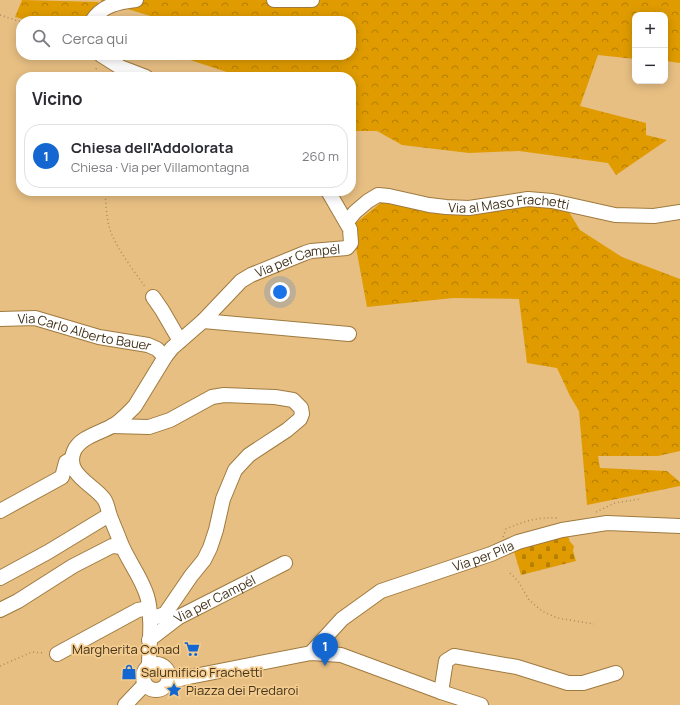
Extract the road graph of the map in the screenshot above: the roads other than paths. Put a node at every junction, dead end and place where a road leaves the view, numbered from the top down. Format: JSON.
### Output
{"nodes":[{"id":1,"x":136,"y":0,"type":"edge"},
{"id":2,"x":274,"y":0,"type":"edge"},
{"id":3,"x":312,"y":0,"type":"edge"},
{"id":4,"x":96,"y":16,"type":"edge"},
{"id":5,"x":109,"y":60,"type":"edge"},
{"id":6,"x":134,"y":72,"type":"edge"},
{"id":7,"x":331,"y":196,"type":"edge"},
{"id":8,"x":680,"y":212,"type":"edge"},
{"id":9,"x":347,"y":222,"type":"junction"},
{"id":10,"x":153,"y":298,"type":"road end"},
{"id":11,"x":0,"y":319,"type":"edge"},
{"id":12,"x":203,"y":320,"type":"junction"},
{"id":13,"x":349,"y":334,"type":"dead end"},
{"id":14,"x":180,"y":341,"type":"junction"},
{"id":15,"x":165,"y":357,"type":"junction"},
{"id":16,"x":112,"y":426,"type":"junction"},
{"id":17,"x":72,"y":459,"type":"junction"},
{"id":18,"x":0,"y":511,"type":"edge"},
{"id":19,"x":109,"y":515,"type":"junction"},
{"id":20,"x":680,"y":526,"type":"edge"},
{"id":21,"x":122,"y":547,"type":"junction"},
{"id":22,"x":285,"y":563,"type":"dead end"},
{"id":23,"x":0,"y":578,"type":"edge"},
{"id":24,"x":0,"y":610,"type":"edge"},
{"id":25,"x":149,"y":613,"type":"junction"},
{"id":26,"x":149,"y":640,"type":"junction"},
{"id":27,"x":311,"y":653,"type":"junction"},
{"id":28,"x":57,"y":654,"type":"road end"},
{"id":29,"x":149,"y":666,"type":"junction"},
{"id":30,"x":616,"y":672,"type":"dead end"},
{"id":31,"x":168,"y":682,"type":"junction"},
{"id":32,"x":145,"y":684,"type":"junction"},
{"id":33,"x":441,"y":692,"type":"junction"},
{"id":34,"x":125,"y":705,"type":"edge"},
{"id":35,"x":481,"y":705,"type":"edge"}],
"edges":[{"from":1,"to":4,"type":"street"},
{"from":2,"to":3,"type":"street"},
{"from":5,"to":6,"type":"street"},
{"from":7,"to":9,"type":"street","name":"Via per Campél"},
{"from":8,"to":9,"type":"street","name":"Via al Maso Frachetti"},
{"from":9,"to":12,"type":"street","name":"Via per Campél"},
{"from":10,"to":14,"type":"street"},
{"from":11,"to":15,"type":"street","name":"Via Carlo Alberto Bauer"},
{"from":12,"to":13,"type":"street"},
{"from":12,"to":14,"type":"street","name":"Via per Campél"},
{"from":14,"to":15,"type":"street","name":"Via per Campél"},
{"from":15,"to":16,"type":"street","name":"Via per Campél"},
{"from":16,"to":17,"type":"street","name":"Via per Campél"},
{"from":16,"to":25,"type":"street","name":"Via per Campél"},
{"from":17,"to":18,"type":"street","name":"Via per Campél"},
{"from":17,"to":19,"type":"street"},
{"from":19,"to":21,"type":"street"},
{"from":19,"to":23,"type":"street"},
{"from":20,"to":27,"type":"street","name":"Via per Pila"},
{"from":21,"to":24,"type":"street"},
{"from":21,"to":25,"type":"street"},
{"from":22,"to":26,"type":"street","name":"Via per Campél"},
{"from":25,"to":26,"type":"street"},
{"from":25,"to":28,"type":"street"},
{"from":26,"to":29,"type":"street"},
{"from":27,"to":31,"type":"street"},
{"from":27,"to":33,"type":"street"},
{"from":29,"to":31,"type":"street"},
{"from":29,"to":32,"type":"street"},
{"from":30,"to":33,"type":"street"},
{"from":31,"to":32,"type":"street"},
{"from":32,"to":34,"type":"street"},
{"from":33,"to":35,"type":"street"}]}
